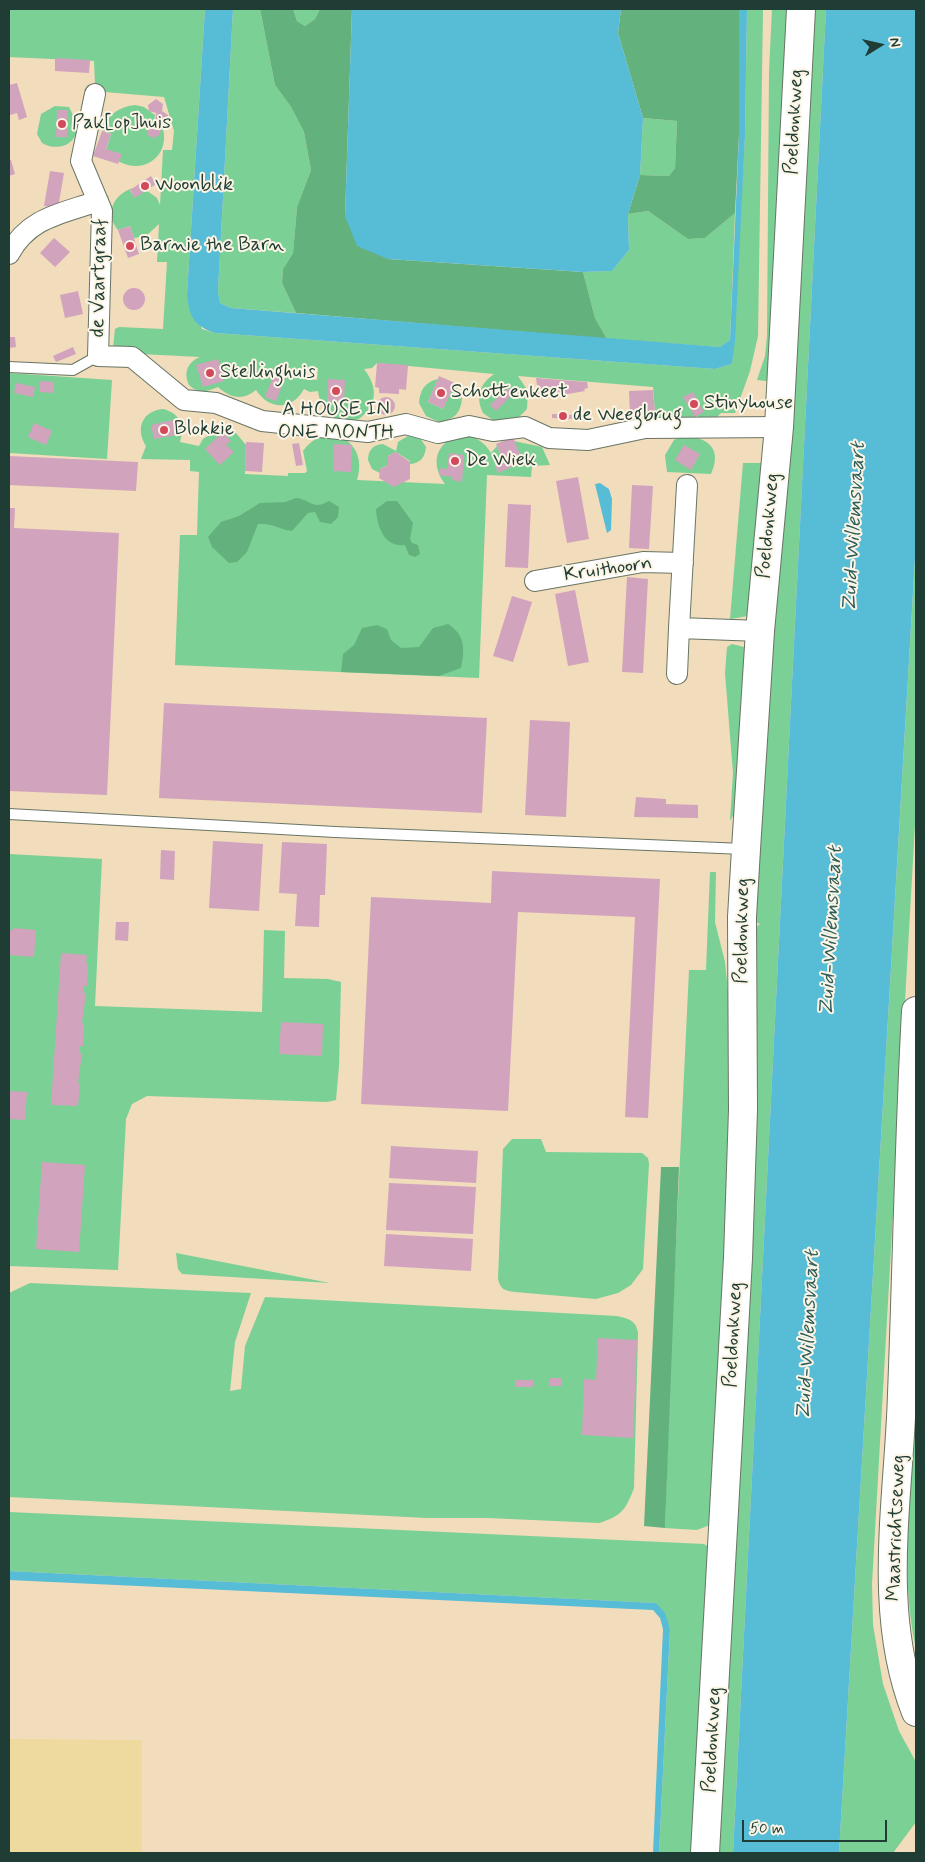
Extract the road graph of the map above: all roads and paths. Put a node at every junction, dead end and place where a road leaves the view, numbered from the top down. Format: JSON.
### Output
{"nodes":[{"id":1,"x":801,"y":9,"type":"edge"},
{"id":2,"x":95,"y":94,"type":"dead end"},
{"id":3,"x":98,"y":200,"type":"junction"},
{"id":4,"x":9,"y":254,"type":"edge"},
{"id":5,"x":98,"y":356,"type":"junction"},
{"id":6,"x":9,"y":367,"type":"edge"},
{"id":7,"x":779,"y":427,"type":"junction"},
{"id":8,"x":687,"y":485,"type":"dead end"},
{"id":9,"x":683,"y":563,"type":"junction"},
{"id":10,"x":535,"y":581,"type":"dead end"},
{"id":11,"x":679,"y":628,"type":"junction"},
{"id":12,"x":760,"y":632,"type":"junction"},
{"id":13,"x":677,"y":674,"type":"dead end"},
{"id":14,"x":9,"y":814,"type":"edge"},
{"id":15,"x":746,"y":849,"type":"junction"},
{"id":16,"x":916,"y":1011,"type":"edge"},
{"id":17,"x":916,"y":1712,"type":"edge"},
{"id":18,"x":706,"y":1853,"type":"edge"}],
"edges":[{"from":1,"to":7,"type":"street","name":"Poeldonkweg"},
{"from":2,"to":3,"type":"street","name":"de Vaartgraaf"},
{"from":3,"to":4,"type":"street","name":"de Vaartgraaf"},
{"from":3,"to":5,"type":"street","name":"de Vaartgraaf"},
{"from":5,"to":6,"type":"lane","name":"de Vaartgraaf"},
{"from":5,"to":7,"type":"street","name":"de Vaartgraaf"},
{"from":7,"to":12,"type":"street","name":"Poeldonkweg"},
{"from":8,"to":9,"type":"street","name":"Kruithoorn"},
{"from":9,"to":10,"type":"street","name":"Kruithoorn"},
{"from":9,"to":11,"type":"street","name":"Kruithoorn"},
{"from":11,"to":12,"type":"street"},
{"from":11,"to":13,"type":"street","name":"Kruithoorn"},
{"from":12,"to":15,"type":"street","name":"Poeldonkweg"},
{"from":14,"to":15,"type":"lane"},
{"from":15,"to":18,"type":"street","name":"Poeldonkweg"},
{"from":16,"to":17,"type":"street","name":"Maastrichtseweg"}]}
